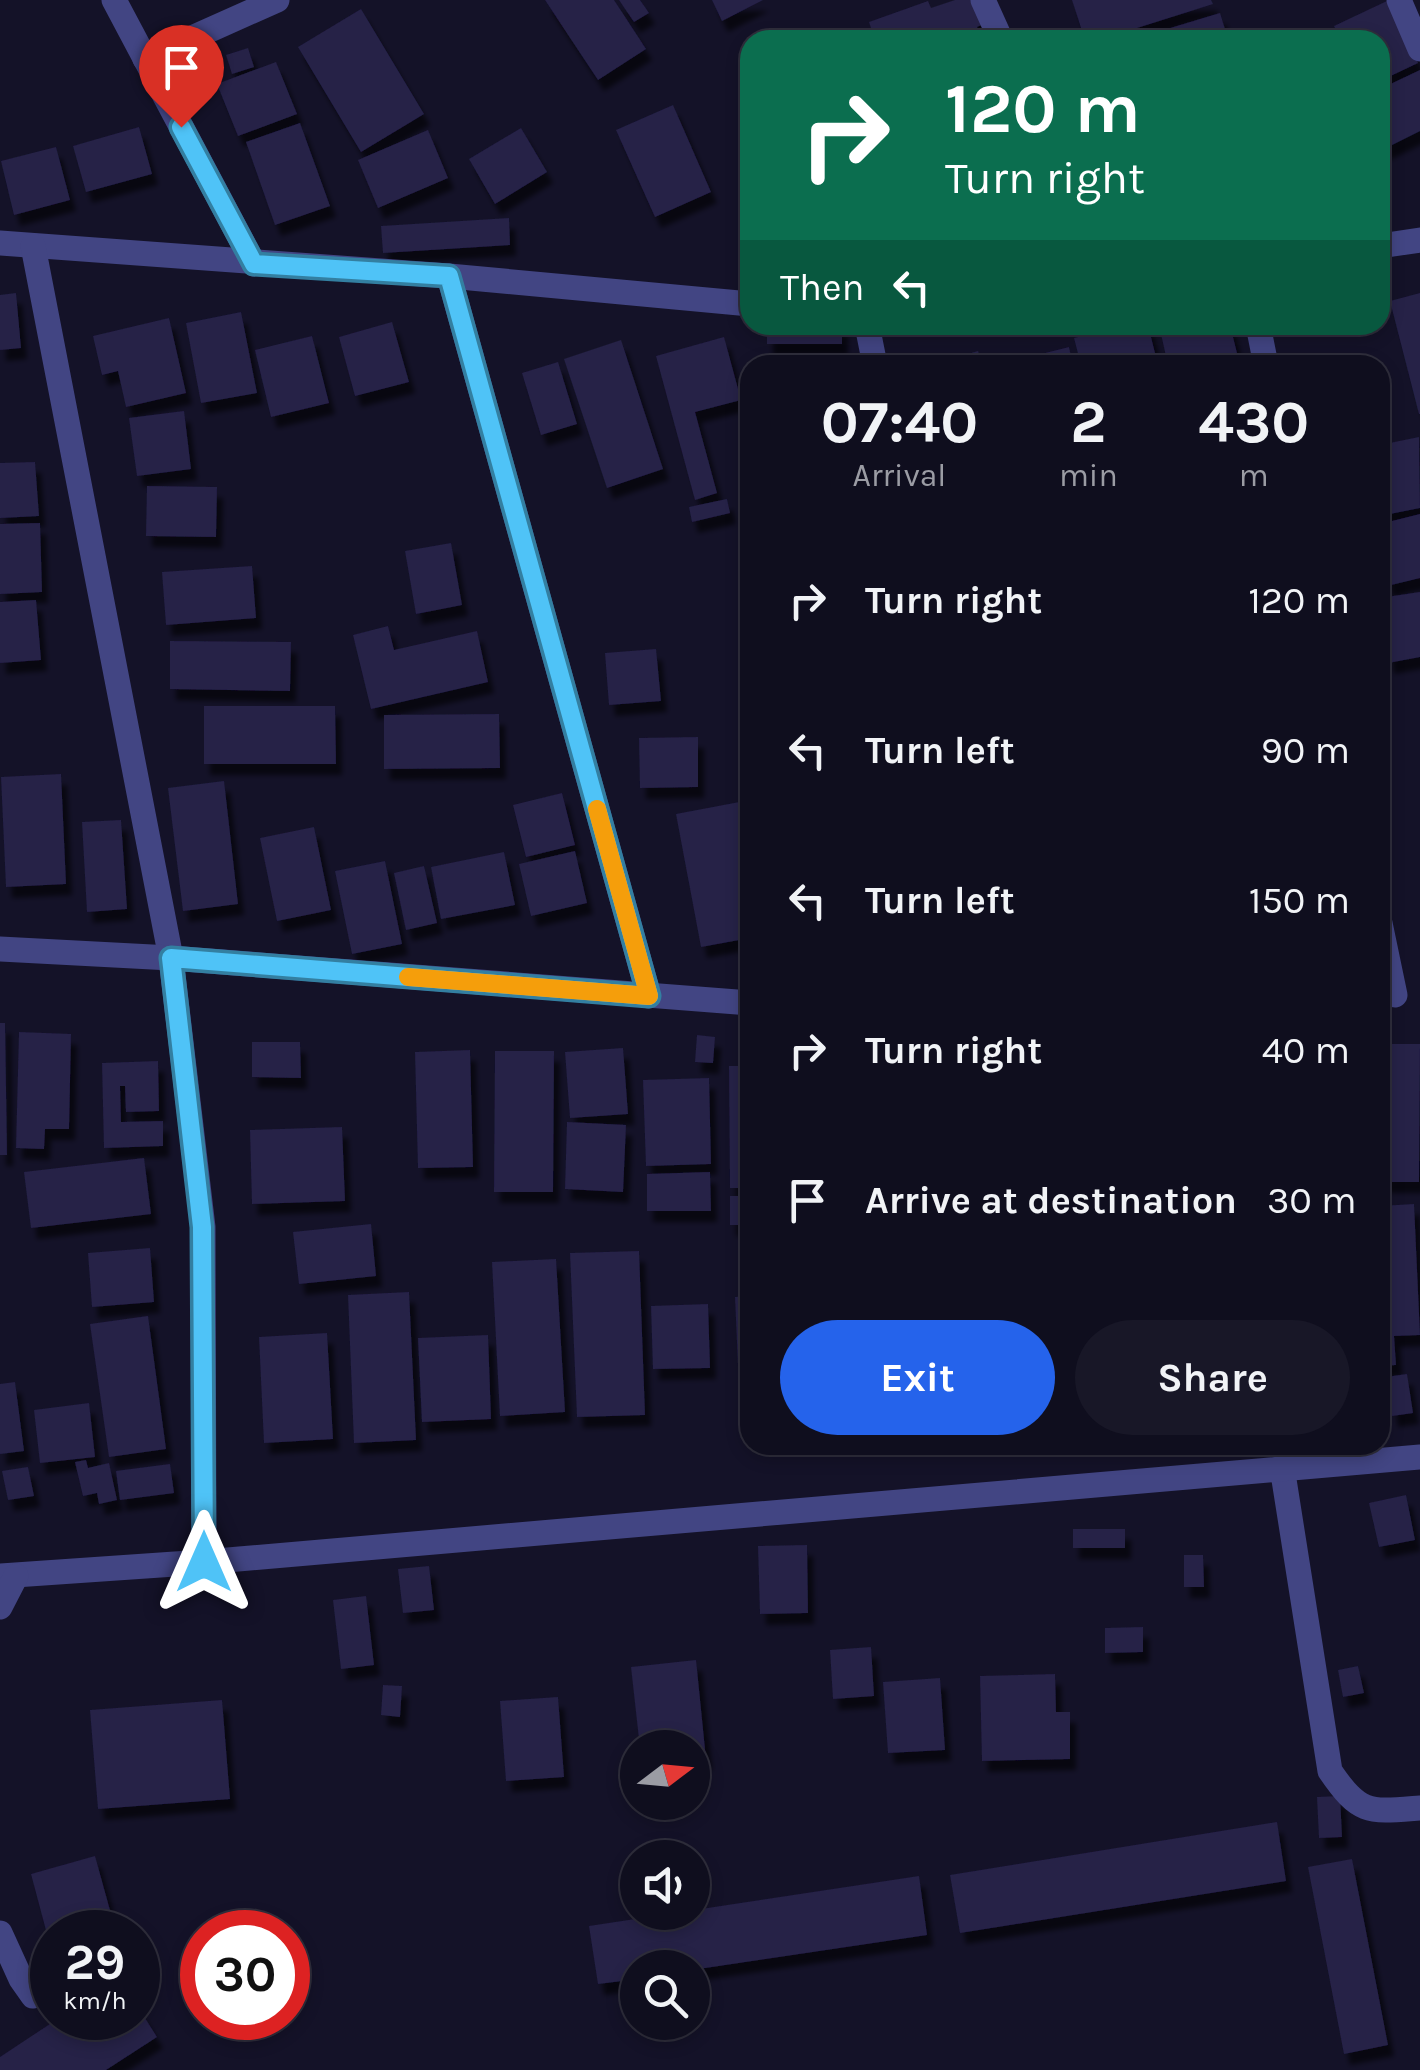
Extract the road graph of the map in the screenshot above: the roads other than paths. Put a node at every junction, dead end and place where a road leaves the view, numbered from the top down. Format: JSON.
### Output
{"nodes":[{"id":1,"x":114,"y":0,"type":"edge"},
{"id":2,"x":276,"y":0,"type":"edge"},
{"id":3,"x":983,"y":0,"type":"edge"},
{"id":4,"x":1399,"y":0,"type":"edge"},
{"id":5,"x":996,"y":30,"type":"edge"},
{"id":6,"x":1420,"y":49,"type":"edge"},
{"id":7,"x":145,"y":59,"type":"junction"},
{"id":8,"x":1420,"y":240,"type":"edge"},
{"id":9,"x":0,"y":243,"type":"edge"},
{"id":10,"x":1390,"y":244,"type":"edge"},
{"id":11,"x":32,"y":246,"type":"junction"},
{"id":12,"x":254,"y":264,"type":"junction"},
{"id":13,"x":449,"y":276,"type":"junction"},
{"id":14,"x":740,"y":303,"type":"edge"},
{"id":15,"x":0,"y":949,"type":"edge"},
{"id":16,"x":171,"y":958,"type":"junction"},
{"id":17,"x":1390,"y":962,"type":"edge"},
{"id":18,"x":1398,"y":994,"type":"edge"},
{"id":19,"x":649,"y":996,"type":"junction"},
{"id":20,"x":740,"y":1001,"type":"edge"},
{"id":21,"x":1420,"y":1457,"type":"edge"},
{"id":22,"x":1282,"y":1468,"type":"junction"},
{"id":23,"x":204,"y":1562,"type":"junction"},
{"id":24,"x":8,"y":1576,"type":"edge"},
{"id":25,"x":0,"y":1607,"type":"edge"},
{"id":26,"x":1420,"y":1808,"type":"edge"},
{"id":27,"x":0,"y":1933,"type":"edge"},
{"id":28,"x":30,"y":1992,"type":"edge"}],
"edges":[{"from":1,"to":7,"type":"street"},
{"from":2,"to":7,"type":"street"},
{"from":3,"to":5,"type":"street"},
{"from":4,"to":6,"type":"street"},
{"from":7,"to":12,"type":"street"},
{"from":8,"to":10,"type":"street"},
{"from":9,"to":11,"type":"street"},
{"from":11,"to":12,"type":"street"},
{"from":11,"to":16,"type":"street"},
{"from":12,"to":13,"type":"street"},
{"from":13,"to":14,"type":"street"},
{"from":13,"to":19,"type":"street"},
{"from":15,"to":16,"type":"street"},
{"from":16,"to":19,"type":"street"},
{"from":16,"to":23,"type":"street"},
{"from":17,"to":18,"type":"street"},
{"from":19,"to":20,"type":"street"},
{"from":21,"to":22,"type":"street"},
{"from":22,"to":23,"type":"street"},
{"from":22,"to":26,"type":"street"},
{"from":23,"to":24,"type":"street"},
{"from":24,"to":25,"type":"street"},
{"from":27,"to":28,"type":"street"}]}
